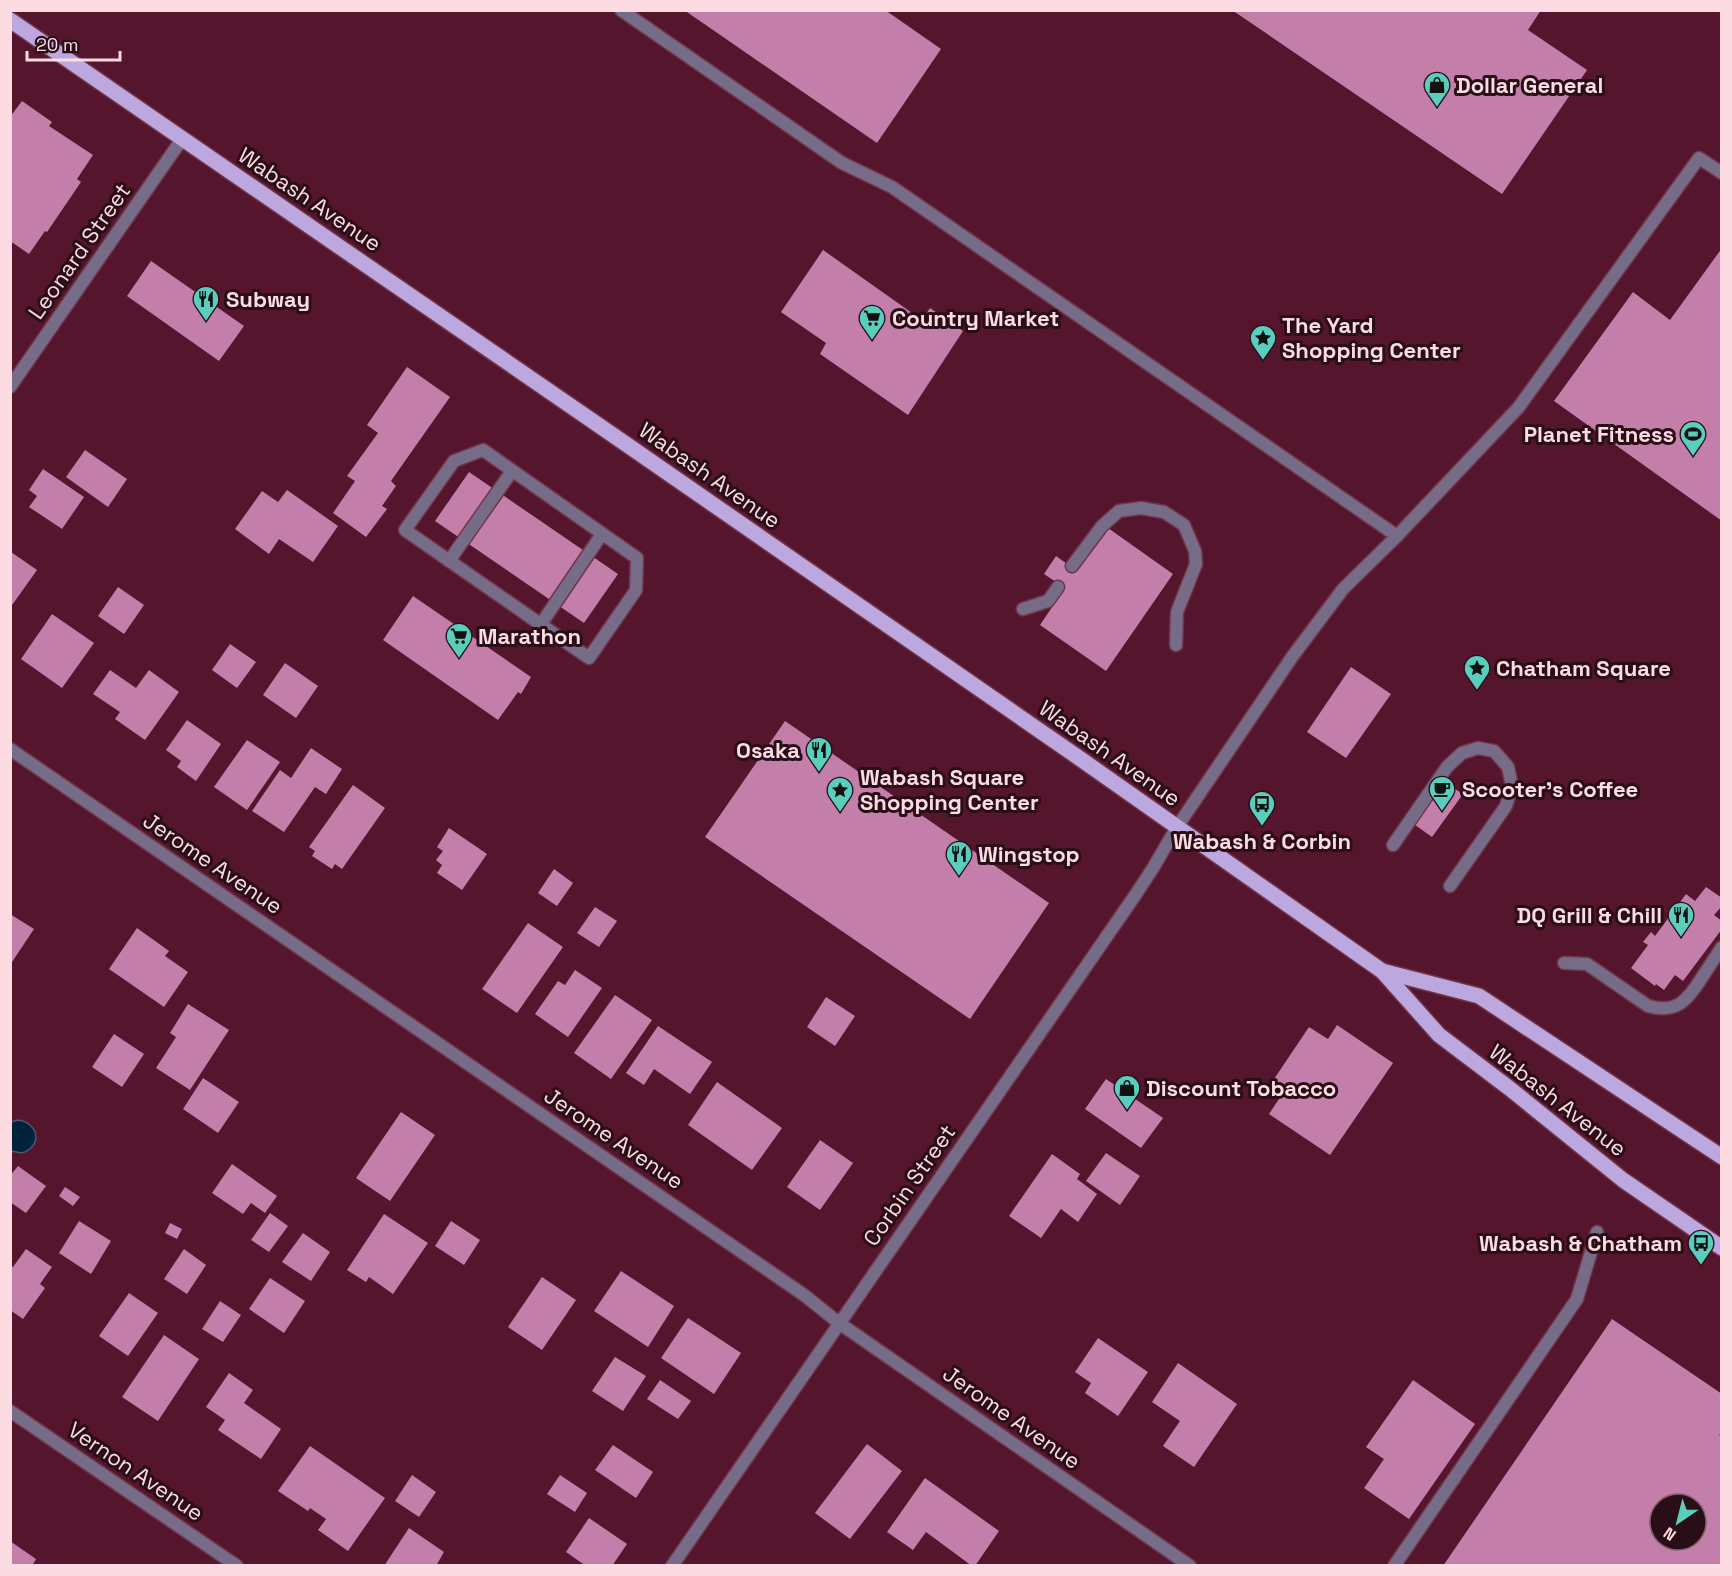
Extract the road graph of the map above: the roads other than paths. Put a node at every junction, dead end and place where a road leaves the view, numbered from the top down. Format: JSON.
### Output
{"nodes":[{"id":1,"x":621,"y":10,"type":"edge"},
{"id":2,"x":10,"y":20,"type":"edge"},
{"id":3,"x":182,"y":139,"type":"junction"},
{"id":4,"x":1722,"y":173,"type":"edge"},
{"id":5,"x":10,"y":387,"type":"edge"},
{"id":6,"x":512,"y":471,"type":"junction"},
{"id":7,"x":602,"y":534,"type":"junction"},
{"id":8,"x":1397,"y":536,"type":"junction"},
{"id":9,"x":449,"y":561,"type":"junction"},
{"id":10,"x":1072,"y":566,"type":"dead end"},
{"id":11,"x":1058,"y":587,"type":"dead end"},
{"id":12,"x":1023,"y":609,"type":"dead end"},
{"id":13,"x":540,"y":624,"type":"junction"},
{"id":14,"x":1176,"y":645,"type":"dead end"},
{"id":15,"x":10,"y":749,"type":"edge"},
{"id":16,"x":1178,"y":827,"type":"junction"},
{"id":17,"x":1393,"y":845,"type":"dead end"},
{"id":18,"x":1450,"y":885,"type":"dead end"},
{"id":19,"x":1722,"y":947,"type":"edge"},
{"id":20,"x":1564,"y":963,"type":"dead end"},
{"id":21,"x":1382,"y":971,"type":"junction"},
{"id":22,"x":1722,"y":1157,"type":"edge"},
{"id":23,"x":1597,"y":1232,"type":"dead end"},
{"id":24,"x":1722,"y":1248,"type":"edge"},
{"id":25,"x":839,"y":1323,"type":"junction"},
{"id":26,"x":10,"y":1411,"type":"edge"},
{"id":27,"x":237,"y":1566,"type":"edge"},
{"id":28,"x":672,"y":1566,"type":"edge"},
{"id":29,"x":1190,"y":1566,"type":"edge"},
{"id":30,"x":1394,"y":1566,"type":"edge"}],
"edges":[{"from":1,"to":8,"type":"street"},
{"from":2,"to":3,"type":"main road","name":"Wabash Avenue"},
{"from":3,"to":5,"type":"street","name":"Leonard Street"},
{"from":3,"to":16,"type":"main road","name":"Wabash Avenue"},
{"from":4,"to":8,"type":"street","name":"Corbin Street"},
{"from":6,"to":7,"type":"street"},
{"from":6,"to":9,"type":"street"},
{"from":6,"to":9,"type":"street"},
{"from":7,"to":13,"type":"street"},
{"from":7,"to":13,"type":"street"},
{"from":8,"to":16,"type":"street","name":"Corbin Street"},
{"from":9,"to":13,"type":"street"},
{"from":10,"to":14,"type":"street"},
{"from":11,"to":12,"type":"street"},
{"from":15,"to":25,"type":"street","name":"Jerome Avenue"},
{"from":16,"to":21,"type":"main road","name":"Wabash Avenue"},
{"from":16,"to":25,"type":"street","name":"Corbin Street"},
{"from":17,"to":18,"type":"street"},
{"from":19,"to":20,"type":"street"},
{"from":21,"to":22,"type":"main road","name":"Wabash Avenue"},
{"from":21,"to":24,"type":"main road","name":"Wabash Avenue"},
{"from":23,"to":30,"type":"street"},
{"from":25,"to":28,"type":"street","name":"Corbin Street"},
{"from":25,"to":29,"type":"street","name":"Jerome Avenue"},
{"from":26,"to":27,"type":"street","name":"Vernon Avenue"}]}
